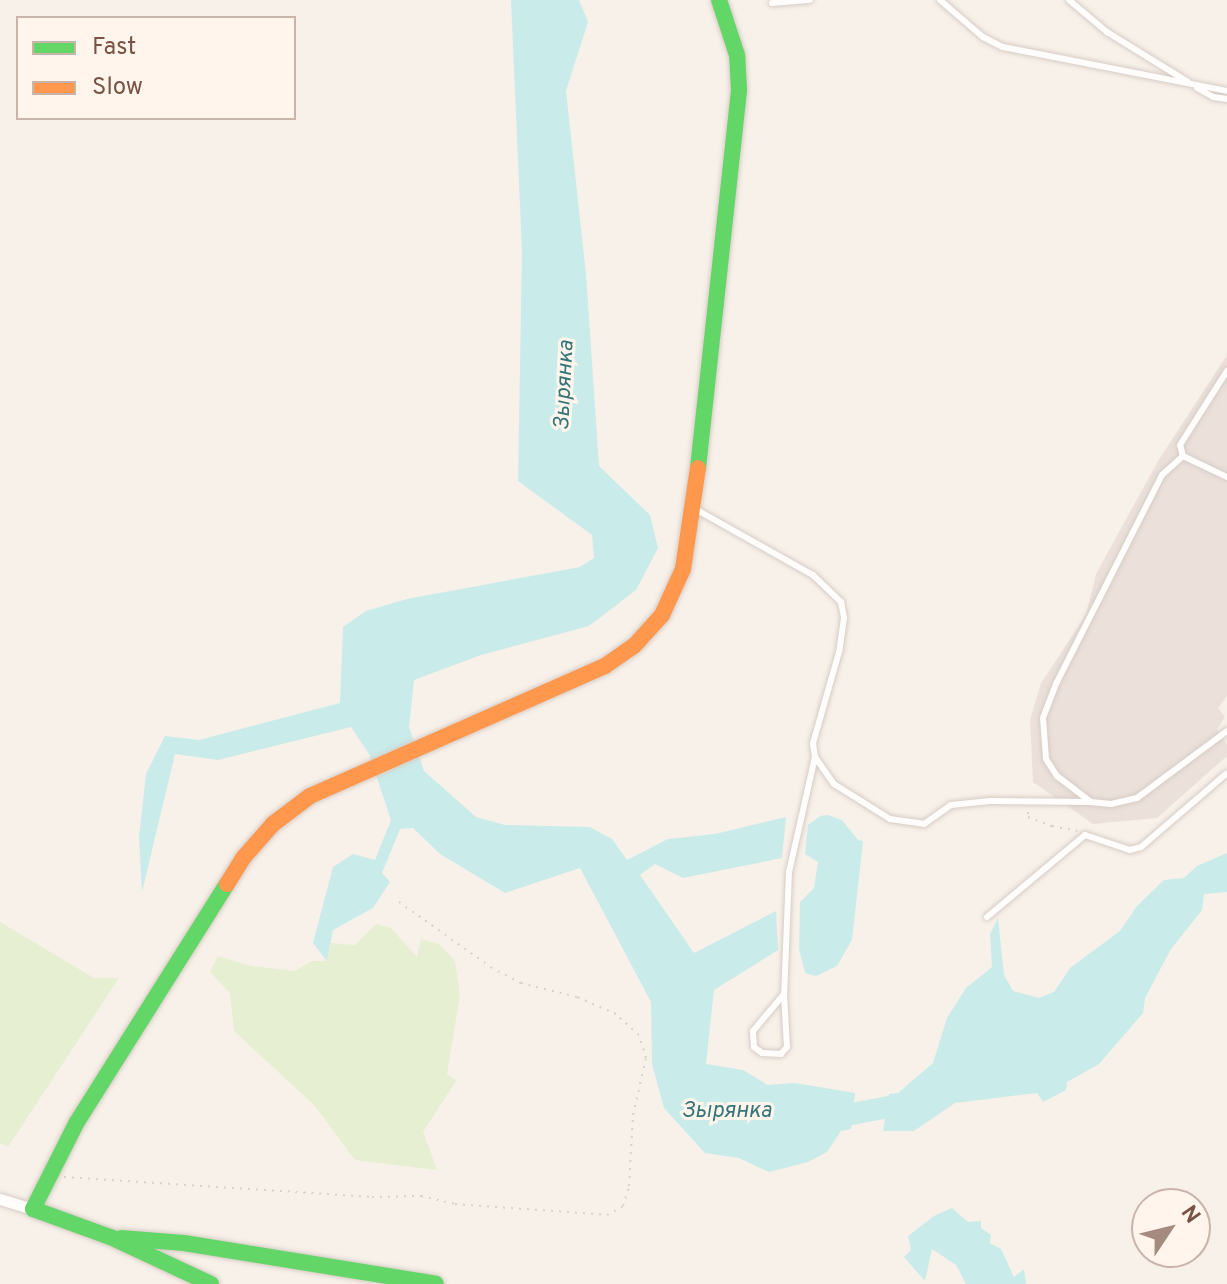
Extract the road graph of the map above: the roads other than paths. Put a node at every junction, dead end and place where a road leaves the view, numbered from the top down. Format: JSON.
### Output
{"nodes":[{"id":1,"x":719,"y":0,"type":"edge"},
{"id":2,"x":810,"y":0,"type":"edge"},
{"id":3,"x":940,"y":0,"type":"edge"},
{"id":4,"x":1069,"y":0,"type":"edge"},
{"id":5,"x":772,"y":3,"type":"dead end"},
{"id":6,"x":1227,"y":91,"type":"edge"},
{"id":7,"x":1227,"y":99,"type":"edge"},
{"id":8,"x":1227,"y":371,"type":"edge"},
{"id":9,"x":1183,"y":456,"type":"junction"},
{"id":10,"x":1227,"y":477,"type":"edge"},
{"id":11,"x":694,"y":508,"type":"junction"},
{"id":12,"x":1227,"y":731,"type":"edge"},
{"id":13,"x":815,"y":757,"type":"junction"},
{"id":14,"x":1227,"y":773,"type":"edge"},
{"id":15,"x":1091,"y":802,"type":"junction"},
{"id":16,"x":987,"y":917,"type":"dead end"},
{"id":17,"x":784,"y":994,"type":"junction"},
{"id":18,"x":0,"y":1199,"type":"edge"},
{"id":19,"x":33,"y":1209,"type":"junction"},
{"id":20,"x":110,"y":1237,"type":"junction"},
{"id":21,"x":184,"y":1243,"type":"junction"},
{"id":22,"x":177,"y":1268,"type":"junction"},
{"id":23,"x":211,"y":1284,"type":"edge"},
{"id":24,"x":436,"y":1284,"type":"edge"}],
"edges":[{"from":1,"to":11,"type":"street"},
{"from":2,"to":5,"type":"lane"},
{"from":3,"to":6,"type":"lane"},
{"from":4,"to":7,"type":"lane"},
{"from":8,"to":9,"type":"lane"},
{"from":9,"to":10,"type":"lane"},
{"from":9,"to":15,"type":"lane"},
{"from":11,"to":13,"type":"lane"},
{"from":11,"to":19,"type":"street"},
{"from":12,"to":15,"type":"lane"},
{"from":13,"to":15,"type":"lane"},
{"from":13,"to":17,"type":"lane"},
{"from":14,"to":16,"type":"lane"},
{"from":17,"to":17,"type":"lane"},
{"from":18,"to":19,"type":"street"},
{"from":19,"to":20,"type":"street"},
{"from":20,"to":21,"type":"street"},
{"from":20,"to":22,"type":"street"},
{"from":21,"to":22,"type":"street"},
{"from":21,"to":24,"type":"street"},
{"from":22,"to":23,"type":"street"}]}
